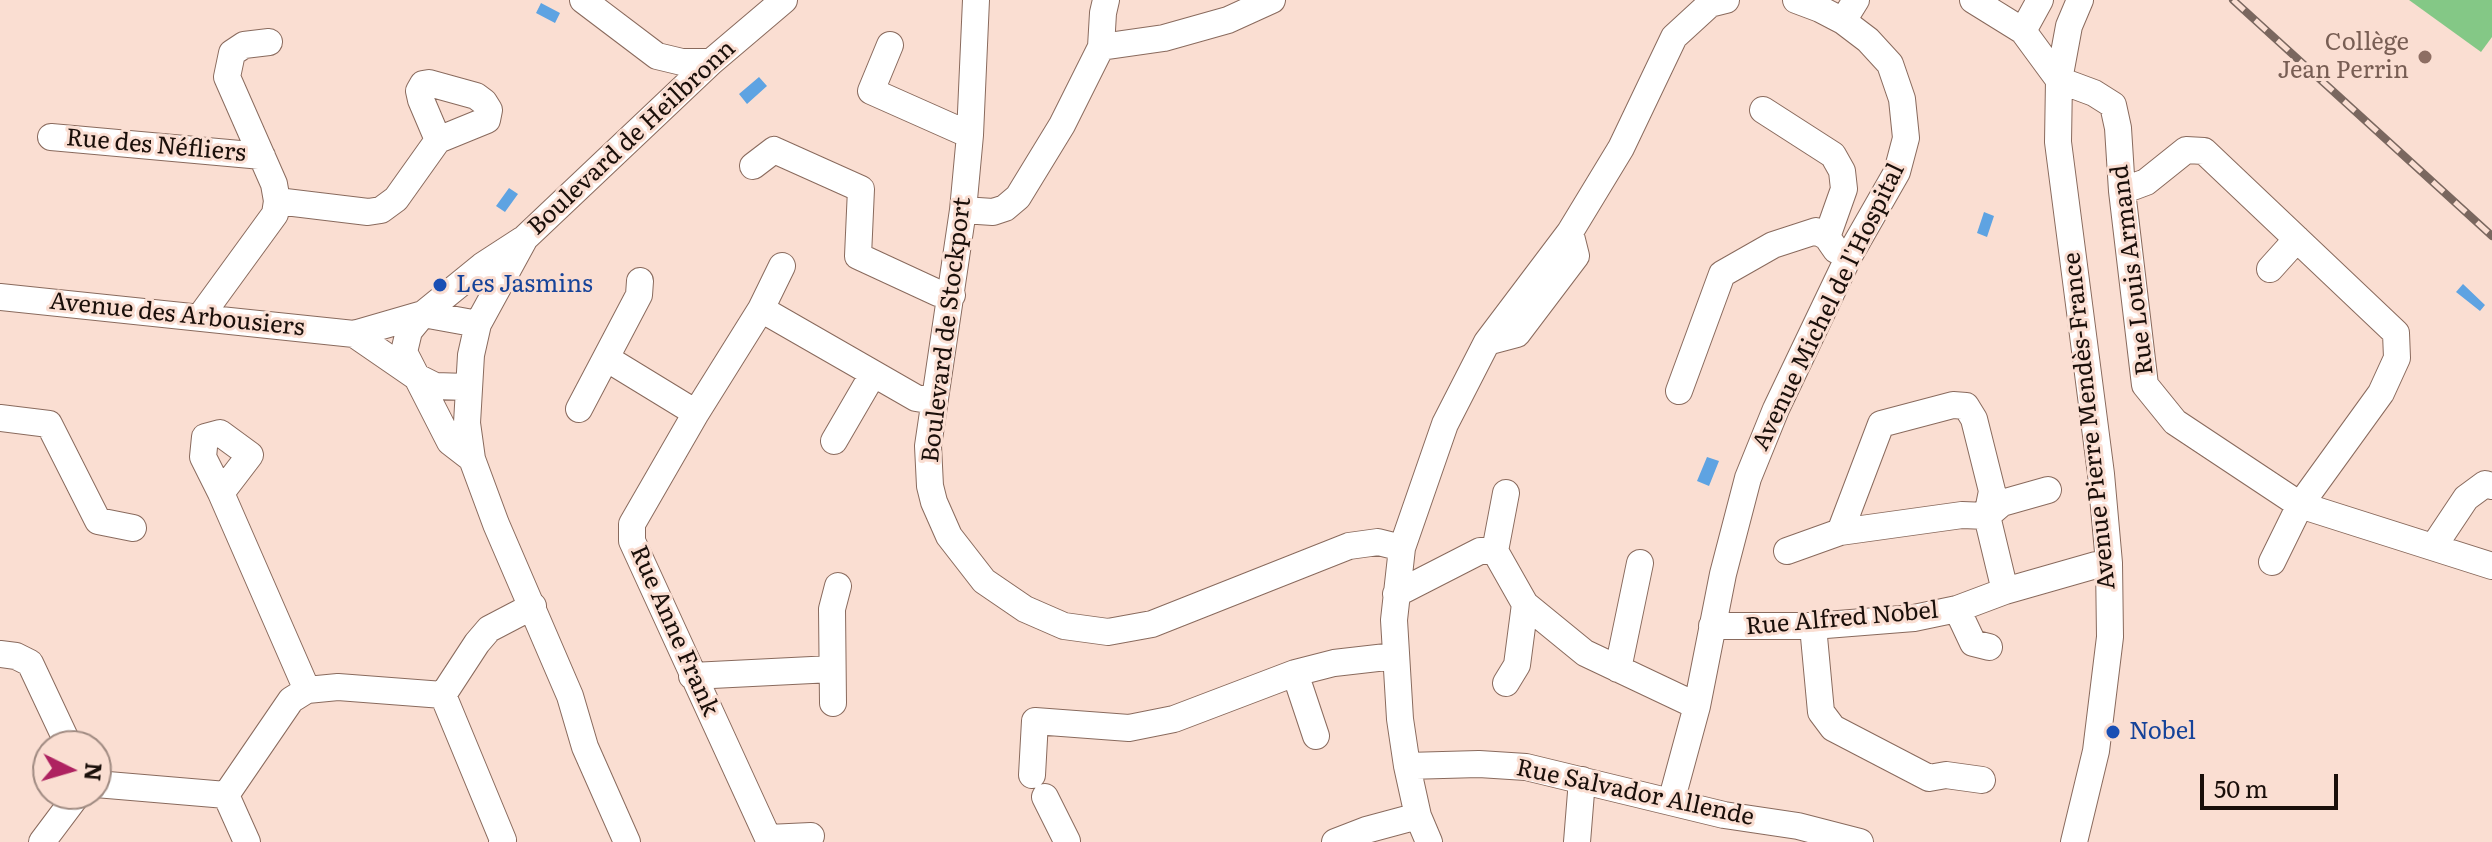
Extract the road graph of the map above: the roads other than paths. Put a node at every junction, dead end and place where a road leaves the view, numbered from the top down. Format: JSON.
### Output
{"nodes":[{"id":1,"x":583,"y":0,"type":"edge"},
{"id":2,"x":784,"y":0,"type":"edge"},
{"id":3,"x":976,"y":0,"type":"edge"},
{"id":4,"x":1106,"y":0,"type":"edge"},
{"id":5,"x":1272,"y":0,"type":"edge"},
{"id":6,"x":1726,"y":0,"type":"edge"},
{"id":7,"x":1796,"y":0,"type":"edge"},
{"id":8,"x":1973,"y":0,"type":"edge"},
{"id":9,"x":2040,"y":0,"type":"edge"},
{"id":10,"x":2080,"y":0,"type":"edge"},
{"id":11,"x":1849,"y":11,"type":"edge"},
{"id":12,"x":2023,"y":31,"type":"junction"},
{"id":13,"x":269,"y":42,"type":"dead end"},
{"id":14,"x":890,"y":45,"type":"dead end"},
{"id":15,"x":1101,"y":47,"type":"junction"},
{"id":16,"x":657,"y":56,"type":"junction"},
{"id":17,"x":711,"y":62,"type":"junction"},
{"id":18,"x":2059,"y":80,"type":"junction"},
{"id":19,"x":661,"y":109,"type":"junction"},
{"id":20,"x":1763,"y":110,"type":"dead end"},
{"id":21,"x":970,"y":135,"type":"junction"},
{"id":22,"x":51,"y":137,"type":"dead end"},
{"id":23,"x":438,"y":140,"type":"dead end"},
{"id":24,"x":262,"y":156,"type":"junction"},
{"id":25,"x":753,"y":166,"type":"dead end"},
{"id":26,"x":2122,"y":191,"type":"junction"},
{"id":27,"x":277,"y":201,"type":"junction"},
{"id":28,"x":963,"y":210,"type":"junction"},
{"id":29,"x":1827,"y":237,"type":"junction"},
{"id":30,"x":525,"y":238,"type":"junction"},
{"id":31,"x":2297,"y":239,"type":"junction"},
{"id":32,"x":1849,"y":256,"type":"junction"},
{"id":33,"x":782,"y":266,"type":"dead end"},
{"id":34,"x":2270,"y":269,"type":"dead end"},
{"id":35,"x":640,"y":281,"type":"dead end"},
{"id":36,"x":952,"y":295,"type":"junction"},
{"id":37,"x":0,"y":297,"type":"edge"},
{"id":38,"x":761,"y":309,"type":"junction"},
{"id":39,"x":423,"y":314,"type":"junction"},
{"id":40,"x":200,"y":317,"type":"junction"},
{"id":41,"x":478,"y":324,"type":"junction"},
{"id":42,"x":354,"y":334,"type":"junction"},
{"id":43,"x":606,"y":358,"type":"junction"},
{"id":44,"x":873,"y":374,"type":"junction"},
{"id":45,"x":415,"y":376,"type":"junction"},
{"id":46,"x":468,"y":387,"type":"junction"},
{"id":47,"x":1679,"y":391,"type":"dead end"},
{"id":48,"x":934,"y":401,"type":"junction"},
{"id":49,"x":579,"y":409,"type":"dead end"},
{"id":50,"x":696,"y":413,"type":"junction"},
{"id":51,"x":0,"y":418,"type":"edge"},
{"id":52,"x":834,"y":441,"type":"dead end"},
{"id":53,"x":472,"y":459,"type":"junction"},
{"id":54,"x":2492,"y":486,"type":"edge"},
{"id":55,"x":2048,"y":490,"type":"dead end"},
{"id":56,"x":221,"y":493,"type":"dead end"},
{"id":57,"x":1506,"y":493,"type":"dead end"},
{"id":58,"x":2300,"y":505,"type":"junction"},
{"id":59,"x":1987,"y":516,"type":"junction"},
{"id":60,"x":133,"y":528,"type":"dead end"},
{"id":61,"x":1840,"y":532,"type":"junction"},
{"id":62,"x":2434,"y":546,"type":"junction"},
{"id":63,"x":1402,"y":548,"type":"junction"},
{"id":64,"x":1495,"y":551,"type":"junction"},
{"id":65,"x":1787,"y":551,"type":"dead end"},
{"id":66,"x":2272,"y":562,"type":"dead end"},
{"id":67,"x":1640,"y":563,"type":"dead end"},
{"id":68,"x":2109,"y":563,"type":"junction"},
{"id":69,"x":2492,"y":566,"type":"edge"},
{"id":70,"x":838,"y":586,"type":"dead end"},
{"id":71,"x":2005,"y":591,"type":"junction"},
{"id":72,"x":1396,"y":594,"type":"junction"},
{"id":73,"x":1525,"y":604,"type":"junction"},
{"id":74,"x":533,"y":606,"type":"junction"},
{"id":75,"x":1957,"y":609,"type":"junction"},
{"id":76,"x":1712,"y":626,"type":"junction"},
{"id":77,"x":1813,"y":626,"type":"junction"},
{"id":78,"x":1989,"y":647,"type":"dead end"},
{"id":79,"x":0,"y":654,"type":"edge"},
{"id":80,"x":1395,"y":656,"type":"junction"},
{"id":81,"x":832,"y":669,"type":"junction"},
{"id":82,"x":1618,"y":669,"type":"junction"},
{"id":83,"x":1295,"y":673,"type":"junction"},
{"id":84,"x":692,"y":676,"type":"junction"},
{"id":85,"x":1506,"y":683,"type":"dead end"},
{"id":86,"x":307,"y":690,"type":"junction"},
{"id":87,"x":443,"y":695,"type":"junction"},
{"id":88,"x":570,"y":696,"type":"junction"},
{"id":89,"x":833,"y":703,"type":"dead end"},
{"id":90,"x":1697,"y":706,"type":"junction"},
{"id":91,"x":61,"y":730,"type":"edge"},
{"id":92,"x":1316,"y":736,"type":"dead end"},
{"id":93,"x":1407,"y":766,"type":"junction"},
{"id":94,"x":1582,"y":780,"type":"junction"},
{"id":95,"x":1982,"y":780,"type":"dead end"},
{"id":96,"x":112,"y":785,"type":"edge"},
{"id":97,"x":226,"y":795,"type":"junction"},
{"id":98,"x":1671,"y":802,"type":"junction"},
{"id":99,"x":66,"y":810,"type":"edge"},
{"id":100,"x":1418,"y":816,"type":"junction"},
{"id":101,"x":811,"y":836,"type":"dead end"},
{"id":102,"x":42,"y":842,"type":"edge"},
{"id":103,"x":247,"y":842,"type":"edge"},
{"id":104,"x":502,"y":842,"type":"edge"},
{"id":105,"x":627,"y":842,"type":"edge"},
{"id":106,"x":647,"y":842,"type":"edge"},
{"id":107,"x":1067,"y":842,"type":"edge"},
{"id":108,"x":1335,"y":842,"type":"edge"},
{"id":109,"x":1429,"y":842,"type":"edge"},
{"id":110,"x":1577,"y":842,"type":"edge"},
{"id":111,"x":1860,"y":842,"type":"edge"},
{"id":112,"x":2074,"y":842,"type":"edge"}],
"edges":[{"from":1,"to":16,"type":"street"},
{"from":2,"to":17,"type":"street","name":"Boulevard de Heilbronn"},
{"from":3,"to":21,"type":"street","name":"Boulevard de Stockport"},
{"from":4,"to":15,"type":"street"},
{"from":5,"to":15,"type":"street"},
{"from":6,"to":63,"type":"street"},
{"from":7,"to":11,"type":"street","name":"Avenue Michel de l'Hospital"},
{"from":8,"to":12,"type":"street"},
{"from":9,"to":12,"type":"street"},
{"from":10,"to":18,"type":"street","name":"Avenue Pierre Mendès-France"},
{"from":11,"to":32,"type":"street","name":"Avenue Michel de l'Hospital"},
{"from":12,"to":18,"type":"street"},
{"from":13,"to":24,"type":"street"},
{"from":14,"to":21,"type":"street"},
{"from":15,"to":28,"type":"street"},
{"from":16,"to":17,"type":"street"},
{"from":16,"to":19,"type":"street"},
{"from":17,"to":19,"type":"street","name":"Boulevard de Heilbronn"},
{"from":18,"to":26,"type":"street","name":"Rue Louis Armand"},
{"from":18,"to":68,"type":"street","name":"Avenue Pierre Mendès-France"},
{"from":19,"to":30,"type":"street","name":"Boulevard de Heilbronn"},
{"from":20,"to":29,"type":"street"},
{"from":21,"to":28,"type":"street","name":"Boulevard de Stockport"},
{"from":22,"to":24,"type":"street","name":"Rue des Néfliers"},
{"from":23,"to":27,"type":"street"},
{"from":24,"to":27,"type":"street"},
{"from":25,"to":36,"type":"street"},
{"from":26,"to":31,"type":"street"},
{"from":26,"to":58,"type":"street","name":"Rue Louis Armand"},
{"from":27,"to":40,"type":"street"},
{"from":28,"to":36,"type":"street","name":"Boulevard de Stockport"},
{"from":29,"to":32,"type":"street"},
{"from":29,"to":47,"type":"street"},
{"from":30,"to":39,"type":"street","name":"Avenue des Arbousiers"},
{"from":30,"to":41,"type":"street","name":"Boulevard de Heilbronn"},
{"from":31,"to":34,"type":"street"},
{"from":31,"to":58,"type":"street"},
{"from":32,"to":76,"type":"street","name":"Avenue Michel de l'Hospital"},
{"from":33,"to":38,"type":"street","name":"Rue Anne Frank"},
{"from":35,"to":43,"type":"street"},
{"from":36,"to":48,"type":"street","name":"Boulevard de Stockport"},
{"from":37,"to":40,"type":"street","name":"Avenue des Arbousiers"},
{"from":38,"to":44,"type":"street"},
{"from":38,"to":50,"type":"street","name":"Rue Anne Frank"},
{"from":39,"to":41,"type":"street","name":"Avenue des Arbousiers"},
{"from":39,"to":42,"type":"street","name":"Avenue des Arbousiers"},
{"from":39,"to":45,"type":"street","name":"Avenue des Arbousiers"},
{"from":40,"to":42,"type":"street","name":"Avenue des Arbousiers"},
{"from":41,"to":46,"type":"street","name":"Boulevard de Heilbronn"},
{"from":42,"to":45,"type":"street","name":"Avenue des Arbousiers"},
{"from":43,"to":49,"type":"street"},
{"from":43,"to":50,"type":"street"},
{"from":44,"to":48,"type":"street"},
{"from":44,"to":52,"type":"street"},
{"from":45,"to":46,"type":"street","name":"Avenue des Arbousiers"},
{"from":45,"to":53,"type":"street","name":"Avenue des Arbousiers"},
{"from":46,"to":53,"type":"street","name":"Boulevard de Heilbronn"},
{"from":48,"to":63,"type":"street","name":"Boulevard de Stockport"},
{"from":50,"to":84,"type":"street","name":"Rue Anne Frank"},
{"from":51,"to":60,"type":"street"},
{"from":53,"to":74,"type":"street","name":"Boulevard de Heilbronn"},
{"from":54,"to":62,"type":"street"},
{"from":55,"to":59,"type":"street"},
{"from":56,"to":86,"type":"street"},
{"from":57,"to":64,"type":"street"},
{"from":58,"to":62,"type":"street","name":"Rue Louis Armand"},
{"from":58,"to":66,"type":"street"},
{"from":59,"to":61,"type":"street"},
{"from":59,"to":61,"type":"street"},
{"from":59,"to":71,"type":"street"},
{"from":61,"to":65,"type":"street"},
{"from":62,"to":69,"type":"street","name":"Rue Louis Armand"},
{"from":63,"to":72,"type":"street"},
{"from":64,"to":72,"type":"street"},
{"from":64,"to":73,"type":"street"},
{"from":67,"to":82,"type":"street"},
{"from":68,"to":71,"type":"street","name":"Rue Alfred Nobel"},
{"from":68,"to":112,"type":"street","name":"Avenue Pierre Mendès-France"},
{"from":70,"to":81,"type":"street"},
{"from":71,"to":75,"type":"street","name":"Rue Alfred Nobel"},
{"from":72,"to":80,"type":"street"},
{"from":73,"to":82,"type":"street"},
{"from":73,"to":85,"type":"street"},
{"from":74,"to":87,"type":"street"},
{"from":74,"to":88,"type":"street","name":"Boulevard de Heilbronn"},
{"from":75,"to":77,"type":"street","name":"Rue Alfred Nobel"},
{"from":75,"to":78,"type":"street"},
{"from":76,"to":77,"type":"street","name":"Rue Alfred Nobel"},
{"from":76,"to":90,"type":"street","name":"Avenue Michel de l'Hospital"},
{"from":77,"to":95,"type":"street"},
{"from":79,"to":91,"type":"street"},
{"from":80,"to":83,"type":"street"},
{"from":80,"to":93,"type":"street"},
{"from":81,"to":84,"type":"street"},
{"from":81,"to":89,"type":"street"},
{"from":82,"to":90,"type":"street"},
{"from":83,"to":92,"type":"street"},
{"from":83,"to":107,"type":"street"},
{"from":84,"to":101,"type":"street","name":"Rue Anne Frank"},
{"from":86,"to":87,"type":"street"},
{"from":86,"to":97,"type":"street"},
{"from":87,"to":104,"type":"street"},
{"from":88,"to":105,"type":"street","name":"Boulevard de Heilbronn"},
{"from":88,"to":106,"type":"street","name":"Boulevard de Heilbronn"},
{"from":90,"to":98,"type":"street","name":"Avenue Michel de l'Hospital"},
{"from":93,"to":94,"type":"street","name":"Rue Salvador Allende"},
{"from":93,"to":100,"type":"street"},
{"from":94,"to":98,"type":"street","name":"Rue Salvador Allende"},
{"from":94,"to":110,"type":"street"},
{"from":96,"to":97,"type":"street"},
{"from":97,"to":103,"type":"street"},
{"from":98,"to":111,"type":"street","name":"Rue Salvador Allende"},
{"from":99,"to":102,"type":"street"},
{"from":100,"to":108,"type":"street"},
{"from":100,"to":109,"type":"street"}]}
